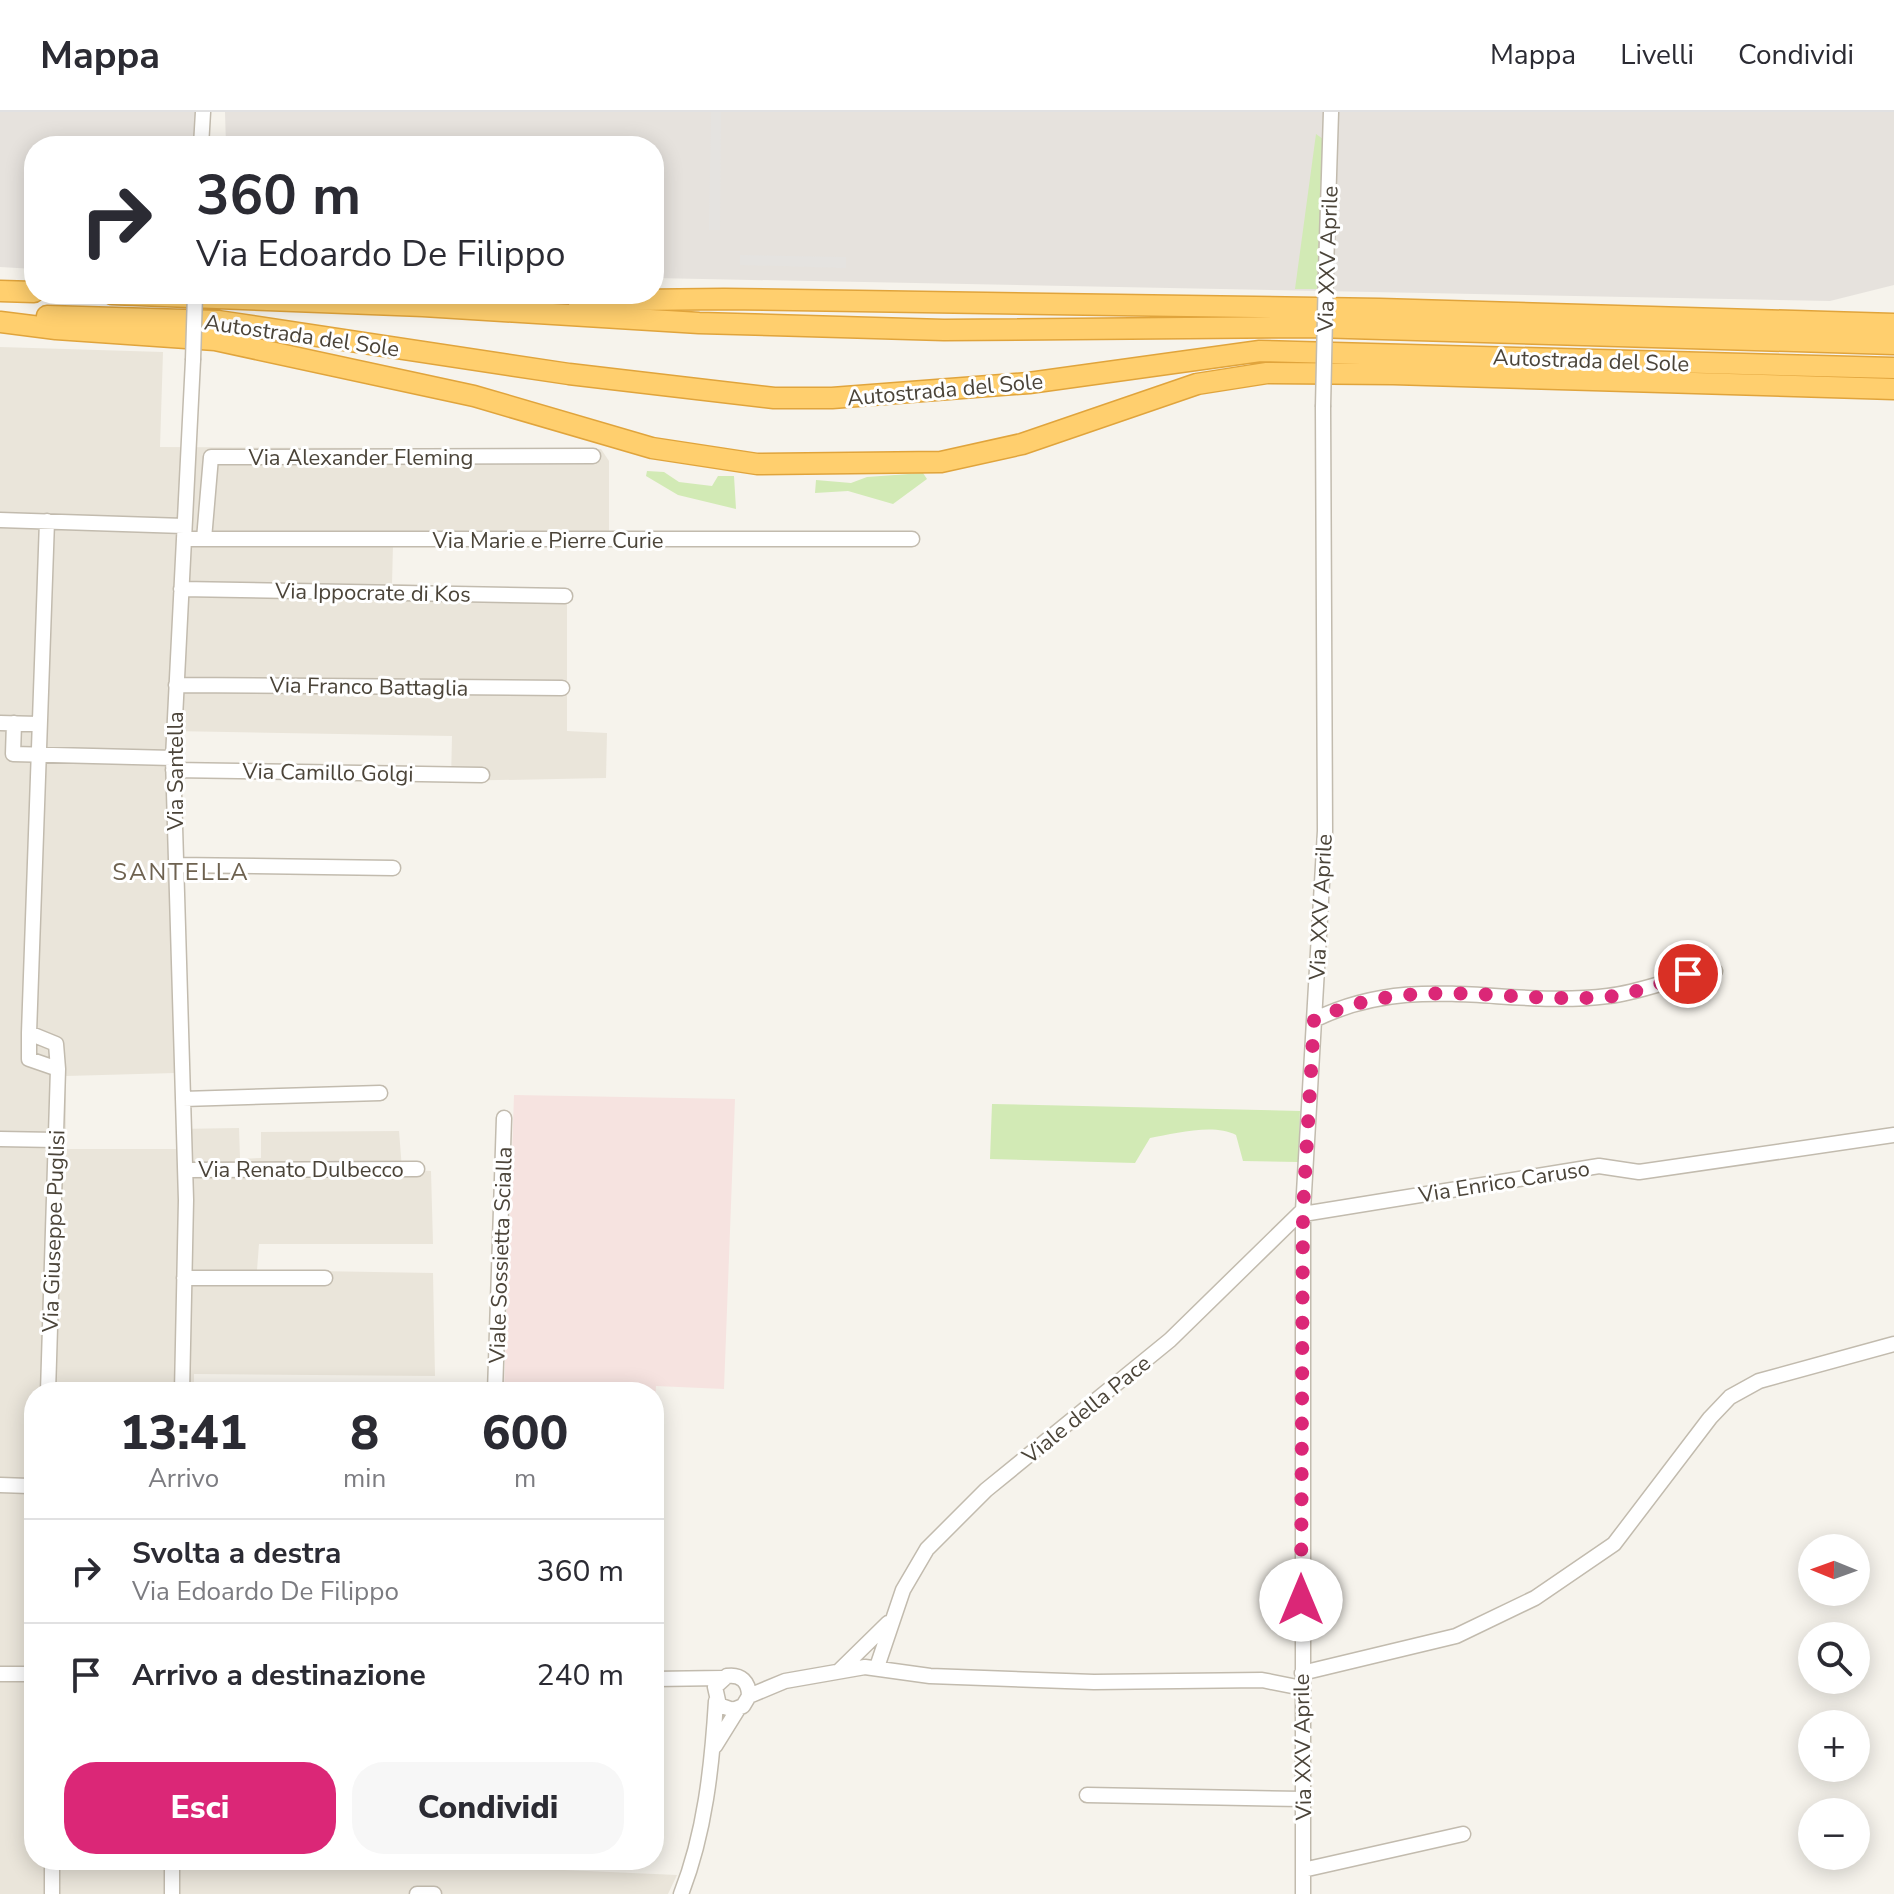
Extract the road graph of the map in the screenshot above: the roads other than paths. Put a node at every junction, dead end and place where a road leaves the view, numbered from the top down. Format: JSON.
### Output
{"nodes":[{"id":1,"x":203,"y":112,"type":"edge"},
{"id":2,"x":1331,"y":112,"type":"edge"},
{"id":3,"x":202,"y":136,"type":"edge"},
{"id":4,"x":0,"y":291,"type":"edge"},
{"id":5,"x":24,"y":292,"type":"edge"},
{"id":6,"x":664,"y":300,"type":"edge"},
{"id":7,"x":195,"y":304,"type":"edge"},
{"id":8,"x":346,"y":304,"type":"edge"},
{"id":9,"x":601,"y":304,"type":"edge"},
{"id":10,"x":534,"y":312,"type":"junction"},
{"id":11,"x":0,"y":314,"type":"edge"},
{"id":12,"x":0,"y":322,"type":"edge"},
{"id":13,"x":1894,"y":324,"type":"edge"},
{"id":14,"x":1894,"y":344,"type":"edge"},
{"id":15,"x":1894,"y":368,"type":"edge"},
{"id":16,"x":1894,"y":389,"type":"edge"},
{"id":17,"x":593,"y":456,"type":"dead end"},
{"id":18,"x":0,"y":520,"type":"edge"},
{"id":19,"x":47,"y":521,"type":"junction"},
{"id":20,"x":184,"y":532,"type":"junction"},
{"id":21,"x":204,"y":539,"type":"junction"},
{"id":22,"x":912,"y":539,"type":"dead end"},
{"id":23,"x":181,"y":589,"type":"junction"},
{"id":24,"x":565,"y":596,"type":"dead end"},
{"id":25,"x":176,"y":685,"type":"junction"},
{"id":26,"x":562,"y":688,"type":"dead end"},
{"id":27,"x":7,"y":723,"type":"edge"},
{"id":28,"x":38,"y":724,"type":"junction"},
{"id":29,"x":36,"y":755,"type":"junction"},
{"id":30,"x":173,"y":764,"type":"junction"},
{"id":31,"x":482,"y":775,"type":"dead end"},
{"id":32,"x":176,"y":865,"type":"junction"},
{"id":33,"x":393,"y":868,"type":"dead end"},
{"id":34,"x":1715,"y":971,"type":"dead end"},
{"id":35,"x":1314,"y":1020,"type":"junction"},
{"id":36,"x":29,"y":1033,"type":"junction"},
{"id":37,"x":58,"y":1069,"type":"junction"},
{"id":38,"x":380,"y":1093,"type":"dead end"},
{"id":39,"x":183,"y":1099,"type":"junction"},
{"id":40,"x":504,"y":1118,"type":"dead end"},
{"id":41,"x":1894,"y":1135,"type":"edge"},
{"id":42,"x":0,"y":1139,"type":"edge"},
{"id":43,"x":56,"y":1140,"type":"junction"},
{"id":44,"x":417,"y":1169,"type":"dead end"},
{"id":45,"x":185,"y":1170,"type":"junction"},
{"id":46,"x":1303,"y":1212,"type":"junction"},
{"id":47,"x":184,"y":1278,"type":"junction"},
{"id":48,"x":325,"y":1278,"type":"dead end"},
{"id":49,"x":1894,"y":1344,"type":"edge"},
{"id":50,"x":48,"y":1382,"type":"edge"},
{"id":51,"x":182,"y":1382,"type":"edge"},
{"id":52,"x":495,"y":1382,"type":"edge"},
{"id":53,"x":0,"y":1485,"type":"edge"},
{"id":54,"x":24,"y":1486,"type":"edge"},
{"id":55,"x":889,"y":1622,"type":"junction"},
{"id":56,"x":877,"y":1667,"type":"junction"},
{"id":57,"x":840,"y":1670,"type":"junction"},
{"id":58,"x":0,"y":1674,"type":"edge"},
{"id":59,"x":24,"y":1674,"type":"edge"},
{"id":60,"x":722,"y":1678,"type":"junction"},
{"id":61,"x":664,"y":1679,"type":"edge"},
{"id":62,"x":678,"y":1679,"type":"junction"},
{"id":63,"x":744,"y":1680,"type":"junction"},
{"id":64,"x":1302,"y":1680,"type":"junction"},
{"id":65,"x":785,"y":1681,"type":"junction"},
{"id":66,"x":749,"y":1696,"type":"junction"},
{"id":67,"x":716,"y":1699,"type":"junction"},
{"id":68,"x":738,"y":1709,"type":"junction"},
{"id":69,"x":713,"y":1750,"type":"junction"},
{"id":70,"x":1087,"y":1795,"type":"dead end"},
{"id":71,"x":1303,"y":1799,"type":"junction"},
{"id":72,"x":1463,"y":1834,"type":"dead end"},
{"id":73,"x":52,"y":1870,"type":"edge"},
{"id":74,"x":172,"y":1870,"type":"edge"},
{"id":75,"x":1303,"y":1870,"type":"junction"},
{"id":76,"x":52,"y":1894,"type":"edge"},
{"id":77,"x":172,"y":1894,"type":"edge"},
{"id":78,"x":417,"y":1894,"type":"edge"},
{"id":79,"x":434,"y":1894,"type":"edge"},
{"id":80,"x":681,"y":1894,"type":"edge"},
{"id":81,"x":1303,"y":1894,"type":"edge"}],
"edges":[{"from":1,"to":3,"type":"street"},
{"from":2,"to":35,"type":"street","name":"Via XXV Aprile","bridge":true},
{"from":4,"to":5,"type":"highway"},
{"from":6,"to":13,"type":"highway"},
{"from":7,"to":20,"type":"street","name":"Via Santella","bridge":true},
{"from":8,"to":10,"type":"highway","name":"Autostrada del Sole"},
{"from":9,"to":10,"type":"highway"},
{"from":10,"to":14,"type":"highway","name":"Autostrada del Sole"},
{"from":11,"to":15,"type":"highway","name":"Autostrada del Sole"},
{"from":12,"to":16,"type":"highway"},
{"from":17,"to":21,"type":"street","name":"Via Alexander Fleming"},
{"from":18,"to":19,"type":"street","name":"Via Marie e Pierre Curie"},
{"from":19,"to":20,"type":"street","name":"Via Marie e Pierre Curie"},
{"from":19,"to":28,"type":"street"},
{"from":20,"to":21,"type":"street","name":"Via Marie e Pierre Curie"},
{"from":20,"to":23,"type":"street","name":"Via Santella"},
{"from":21,"to":22,"type":"street","name":"Via Marie e Pierre Curie"},
{"from":23,"to":24,"type":"street","name":"Via Ippocrate di Kos"},
{"from":23,"to":25,"type":"street","name":"Via Santella"},
{"from":25,"to":26,"type":"street","name":"Via Franco Battaglia"},
{"from":25,"to":30,"type":"street","name":"Via Santella"},
{"from":27,"to":28,"type":"street"},
{"from":27,"to":29,"type":"street"},
{"from":28,"to":29,"type":"street"},
{"from":29,"to":30,"type":"street","name":"Via Camillo Golgi"},
{"from":29,"to":36,"type":"street"},
{"from":30,"to":31,"type":"street","name":"Via Camillo Golgi"},
{"from":30,"to":32,"type":"street","name":"Via Santella"},
{"from":32,"to":33,"type":"street"},
{"from":32,"to":39,"type":"street","name":"Via Santella"},
{"from":34,"to":35,"type":"street"},
{"from":35,"to":46,"type":"street","name":"Via XXV Aprile"},
{"from":36,"to":37,"type":"street"},
{"from":36,"to":37,"type":"street"},
{"from":37,"to":43,"type":"street","name":"Via Giuseppe Puglisi"},
{"from":38,"to":39,"type":"street"},
{"from":39,"to":45,"type":"street","name":"Via Santella"},
{"from":40,"to":52,"type":"street","name":"Viale Sossietta Scialla"},
{"from":41,"to":46,"type":"street","name":"Via Enrico Caruso"},
{"from":42,"to":43,"type":"street"},
{"from":43,"to":50,"type":"street","name":"Via Giuseppe Puglisi"},
{"from":44,"to":45,"type":"street","name":"Via Renato Dulbecco"},
{"from":45,"to":47,"type":"street","name":"Via Santella"},
{"from":46,"to":55,"type":"street","name":"Viale della Pace"},
{"from":46,"to":64,"type":"street","name":"Via XXV Aprile"},
{"from":47,"to":48,"type":"street"},
{"from":47,"to":51,"type":"street","name":"Via Santella"},
{"from":49,"to":64,"type":"street"},
{"from":53,"to":54,"type":"street"},
{"from":55,"to":56,"type":"street"},
{"from":55,"to":57,"type":"street"},
{"from":56,"to":57,"type":"street"},
{"from":56,"to":64,"type":"street"},
{"from":57,"to":65,"type":"street"},
{"from":58,"to":59,"type":"street"},
{"from":60,"to":62,"type":"street"},
{"from":60,"to":63,"type":"street"},
{"from":60,"to":67,"type":"street"},
{"from":61,"to":62,"type":"street"},
{"from":62,"to":67,"type":"street"},
{"from":63,"to":65,"type":"street"},
{"from":63,"to":66,"type":"street"},
{"from":64,"to":71,"type":"street","name":"Via XXV Aprile"},
{"from":65,"to":66,"type":"street"},
{"from":66,"to":68,"type":"street"},
{"from":67,"to":68,"type":"street"},
{"from":67,"to":69,"type":"street"},
{"from":68,"to":69,"type":"street"},
{"from":69,"to":80,"type":"street"},
{"from":70,"to":71,"type":"street"},
{"from":71,"to":75,"type":"street","name":"Via XXV Aprile"},
{"from":72,"to":75,"type":"street"},
{"from":73,"to":76,"type":"street"},
{"from":74,"to":77,"type":"street"},
{"from":75,"to":81,"type":"street","name":"Via XXV Aprile"},
{"from":78,"to":79,"type":"street"}]}
